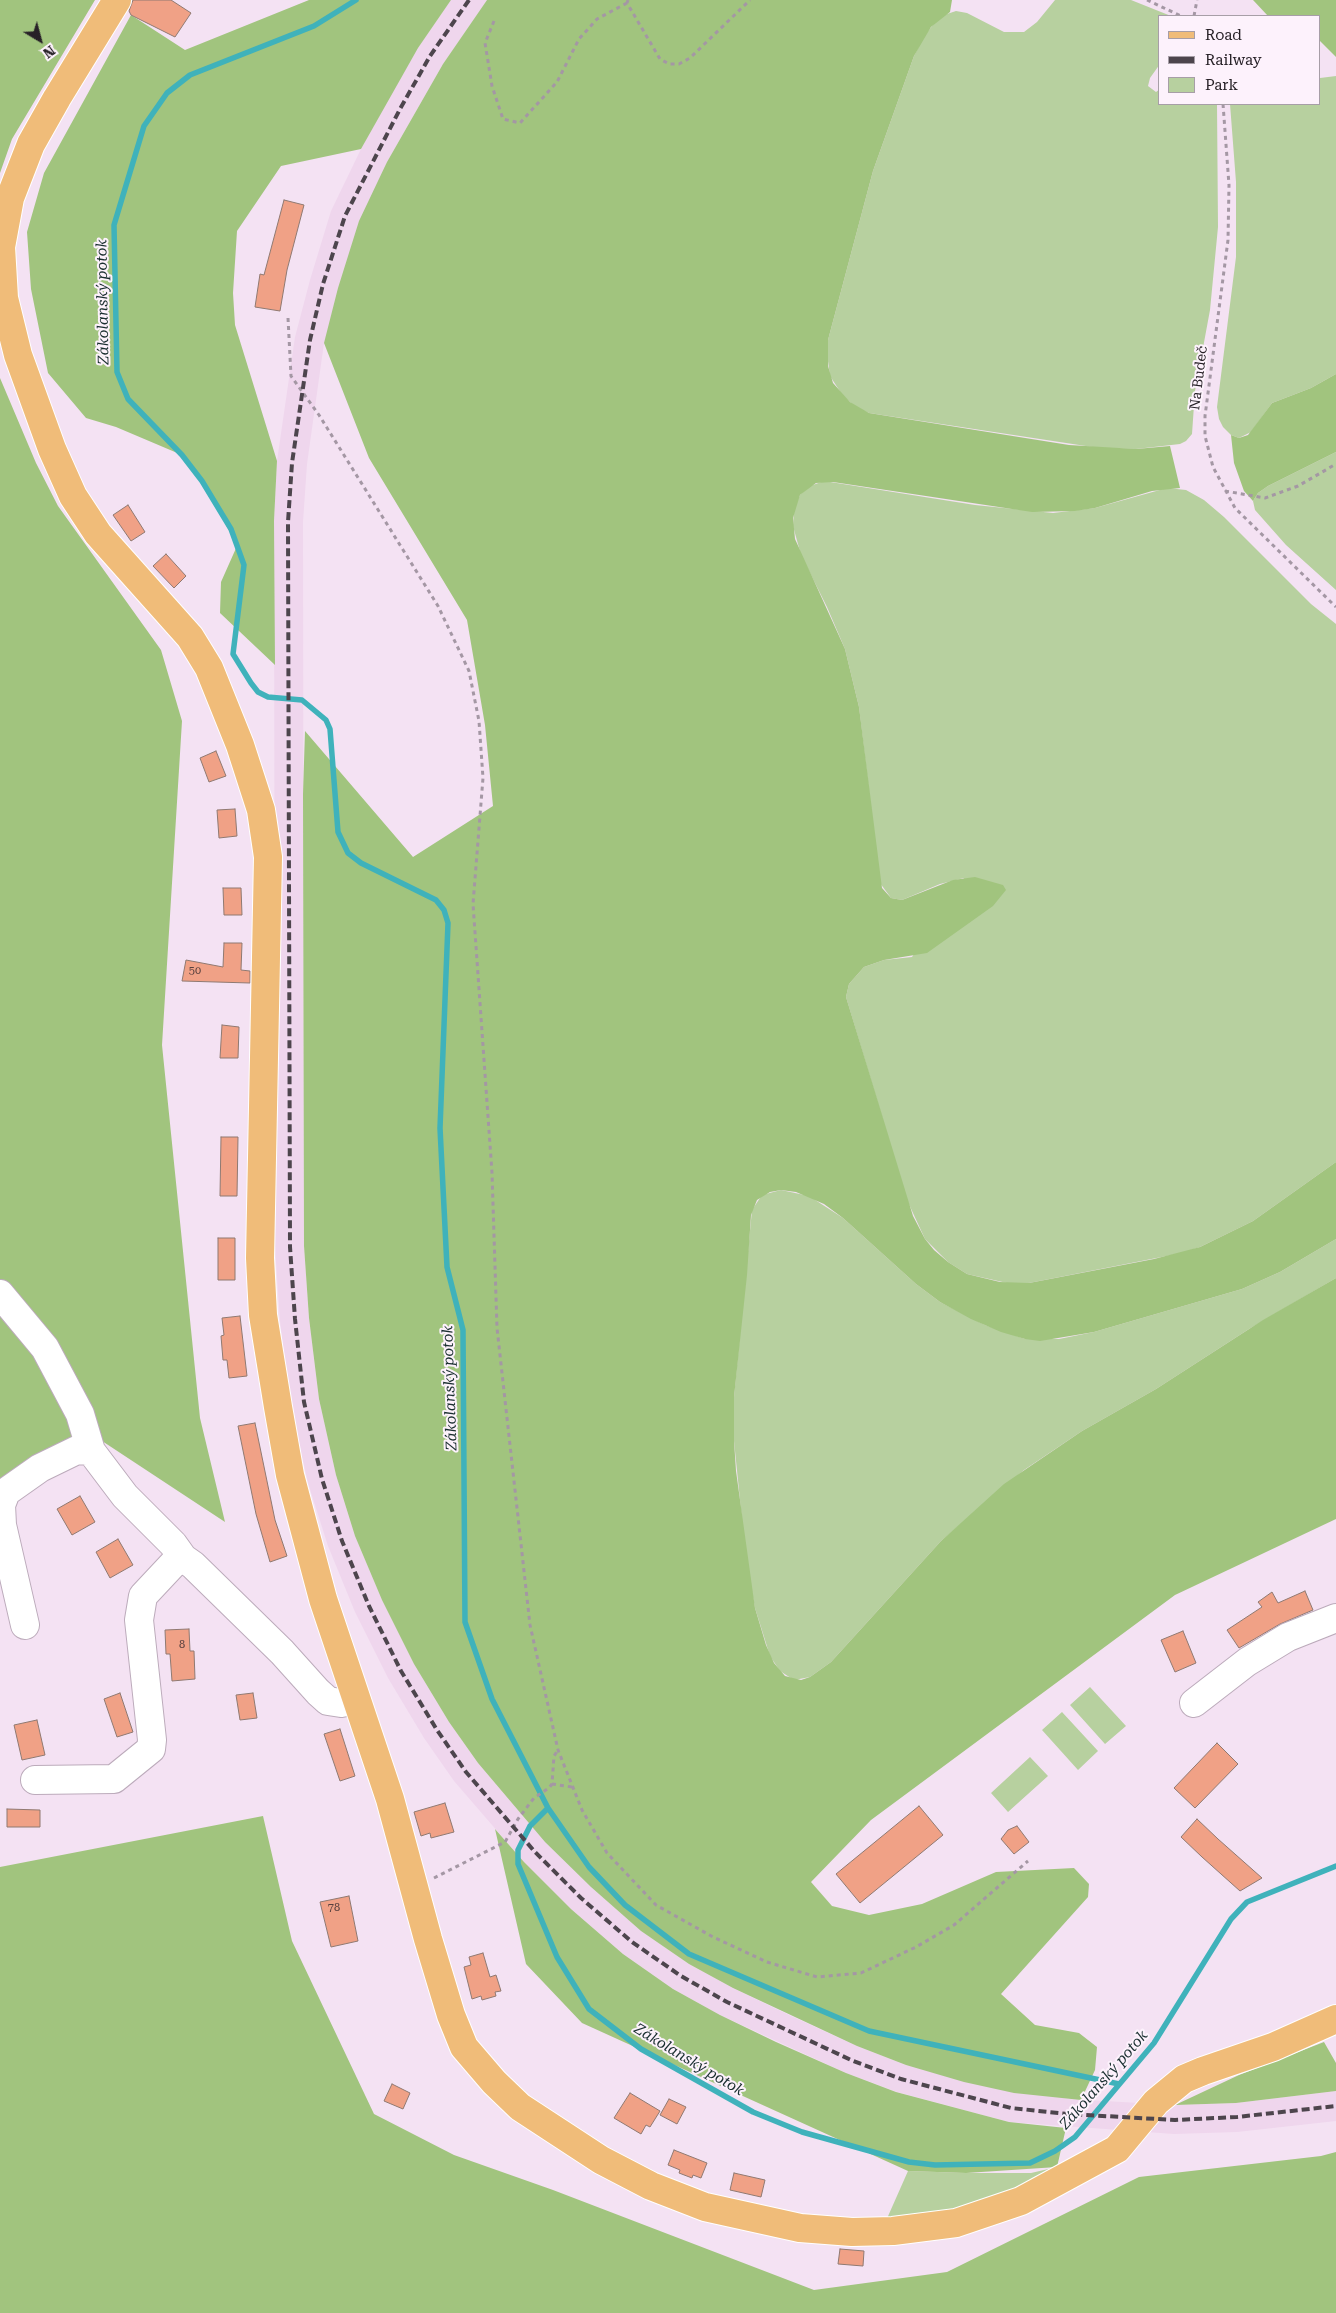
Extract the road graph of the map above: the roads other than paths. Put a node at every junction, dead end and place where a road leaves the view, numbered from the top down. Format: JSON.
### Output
{"nodes":[{"id":1,"x":117,"y":0,"type":"edge"},
{"id":2,"x":0,"y":1294,"type":"edge"},
{"id":3,"x":91,"y":1451,"type":"junction"},
{"id":4,"x":183,"y":1558,"type":"junction"},
{"id":5,"x":1336,"y":1618,"type":"edge"},
{"id":6,"x":25,"y":1625,"type":"dead end"},
{"id":7,"x":356,"y":1700,"type":"junction"},
{"id":8,"x":1194,"y":1703,"type":"dead end"},
{"id":9,"x":35,"y":1780,"type":"dead end"},
{"id":10,"x":1336,"y":2019,"type":"edge"}],
"edges":[{"from":1,"to":7,"type":"main road"},
{"from":2,"to":3,"type":"street"},
{"from":3,"to":4,"type":"street"},
{"from":3,"to":6,"type":"street"},
{"from":4,"to":7,"type":"street"},
{"from":4,"to":9,"type":"street"},
{"from":5,"to":8,"type":"street"},
{"from":7,"to":10,"type":"main road"}]}
